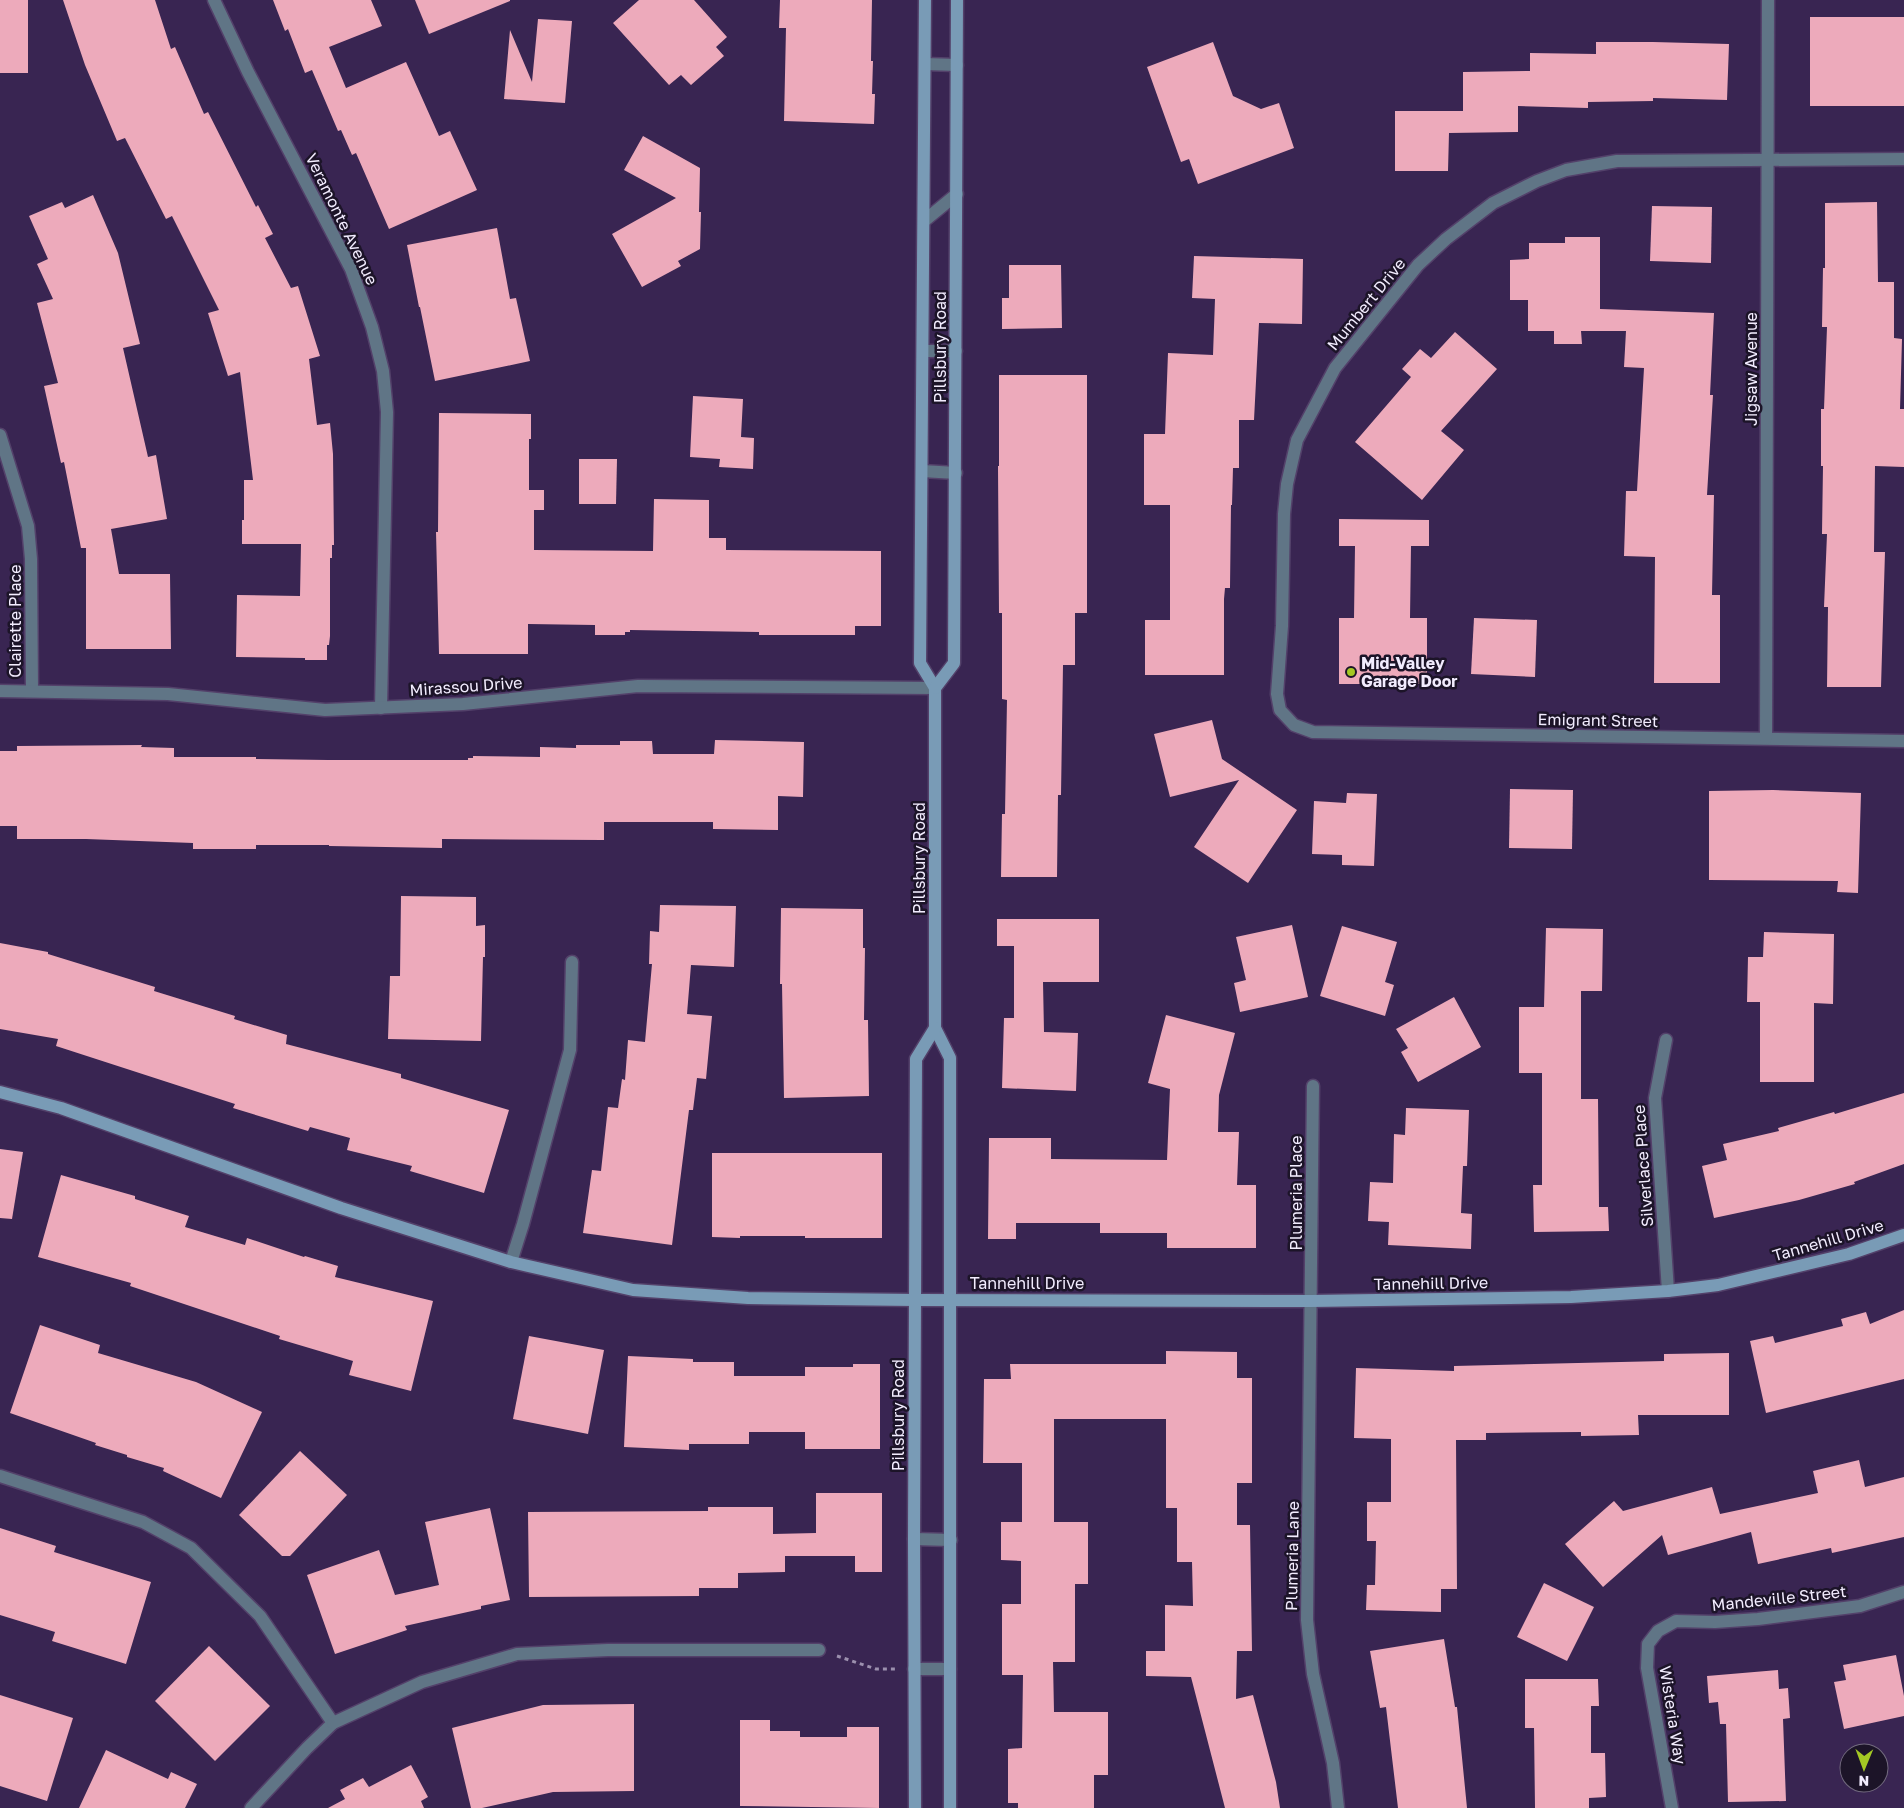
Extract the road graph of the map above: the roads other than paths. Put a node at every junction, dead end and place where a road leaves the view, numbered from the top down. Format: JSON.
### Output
{"nodes":[{"id":1,"x":214,"y":0,"type":"edge"},
{"id":2,"x":925,"y":0,"type":"edge"},
{"id":3,"x":958,"y":0,"type":"edge"},
{"id":4,"x":1768,"y":0,"type":"edge"},
{"id":5,"x":925,"y":64,"type":"junction"},
{"id":6,"x":957,"y":65,"type":"junction"},
{"id":7,"x":1768,"y":159,"type":"junction"},
{"id":8,"x":1904,"y":159,"type":"edge"},
{"id":9,"x":957,"y":194,"type":"junction"},
{"id":10,"x":924,"y":221,"type":"junction"},
{"id":11,"x":923,"y":351,"type":"junction"},
{"id":12,"x":956,"y":351,"type":"junction"},
{"id":13,"x":0,"y":435,"type":"edge"},
{"id":14,"x":922,"y":472,"type":"junction"},
{"id":15,"x":956,"y":472,"type":"junction"},
{"id":16,"x":935,"y":688,"type":"junction"},
{"id":17,"x":0,"y":691,"type":"edge"},
{"id":18,"x":32,"y":691,"type":"junction"},
{"id":19,"x":381,"y":708,"type":"junction"},
{"id":20,"x":1294,"y":725,"type":"joint"},
{"id":21,"x":1766,"y":738,"type":"junction"},
{"id":22,"x":1904,"y":741,"type":"edge"},
{"id":23,"x":572,"y":962,"type":"dead end"},
{"id":24,"x":935,"y":1028,"type":"junction"},
{"id":25,"x":1666,"y":1040,"type":"dead end"},
{"id":26,"x":1312,"y":1086,"type":"dead end"},
{"id":27,"x":0,"y":1092,"type":"edge"},
{"id":28,"x":1904,"y":1235,"type":"edge"},
{"id":29,"x":511,"y":1262,"type":"junction"},
{"id":30,"x":1668,"y":1291,"type":"junction"},
{"id":31,"x":952,"y":1299,"type":"junction"},
{"id":32,"x":915,"y":1300,"type":"junction"},
{"id":33,"x":1311,"y":1301,"type":"junction"},
{"id":34,"x":0,"y":1476,"type":"edge"},
{"id":35,"x":914,"y":1539,"type":"junction"},
{"id":36,"x":951,"y":1540,"type":"junction"},
{"id":37,"x":1904,"y":1592,"type":"edge"},
{"id":38,"x":1658,"y":1631,"type":"joint"},
{"id":39,"x":819,"y":1650,"type":"road end"},
{"id":40,"x":914,"y":1669,"type":"junction"},
{"id":41,"x":950,"y":1669,"type":"junction"},
{"id":42,"x":334,"y":1723,"type":"junction"},
{"id":43,"x":251,"y":1808,"type":"edge"},
{"id":44,"x":915,"y":1808,"type":"edge"},
{"id":45,"x":950,"y":1808,"type":"edge"},
{"id":46,"x":1338,"y":1808,"type":"edge"},
{"id":47,"x":1672,"y":1808,"type":"edge"}],
"edges":[{"from":1,"to":19,"type":"street","name":"Veramonte Avenue"},
{"from":2,"to":5,"type":"street","name":"Pillsbury Road"},
{"from":3,"to":6,"type":"street","name":"Pillsbury Road"},
{"from":4,"to":7,"type":"street","name":"Jigsaw Avenue"},
{"from":5,"to":6,"type":"street"},
{"from":5,"to":10,"type":"street","name":"Pillsbury Road"},
{"from":6,"to":9,"type":"street","name":"Pillsbury Road"},
{"from":7,"to":8,"type":"street","name":"Mumbert Drive"},
{"from":7,"to":20,"type":"street","name":"Mumbert Drive"},
{"from":7,"to":21,"type":"street","name":"Jigsaw Avenue"},
{"from":9,"to":10,"type":"street"},
{"from":9,"to":12,"type":"street","name":"Pillsbury Road"},
{"from":10,"to":11,"type":"street","name":"Pillsbury Road"},
{"from":11,"to":12,"type":"street"},
{"from":11,"to":14,"type":"street","name":"Pillsbury Road"},
{"from":12,"to":15,"type":"street","name":"Pillsbury Road"},
{"from":13,"to":18,"type":"street","name":"Clairette Place"},
{"from":14,"to":15,"type":"street"},
{"from":14,"to":16,"type":"street","name":"Pillsbury Road"},
{"from":15,"to":16,"type":"street","name":"Pillsbury Road"},
{"from":16,"to":19,"type":"street","name":"Mirassou Drive"},
{"from":16,"to":24,"type":"street","name":"Pillsbury Road"},
{"from":17,"to":18,"type":"street","name":"Mirassou Drive"},
{"from":18,"to":19,"type":"street","name":"Mirassou Drive"},
{"from":20,"to":21,"type":"street","name":"Emigrant Street"},
{"from":21,"to":22,"type":"street","name":"Emigrant Street"},
{"from":23,"to":29,"type":"street"},
{"from":24,"to":31,"type":"street","name":"Pillsbury Road"},
{"from":24,"to":32,"type":"street","name":"Pillsbury Road"},
{"from":25,"to":30,"type":"street","name":"Silverlace Place"},
{"from":26,"to":33,"type":"street","name":"Plumeria Place"},
{"from":27,"to":29,"type":"street","name":"Tannehill Drive"},
{"from":28,"to":30,"type":"street","name":"Tannehill Drive"},
{"from":29,"to":32,"type":"street","name":"Tannehill Drive"},
{"from":30,"to":33,"type":"street","name":"Tannehill Drive"},
{"from":31,"to":32,"type":"street","name":"Tannehill Drive"},
{"from":31,"to":33,"type":"street","name":"Tannehill Drive"},
{"from":31,"to":36,"type":"street","name":"Pillsbury Road"},
{"from":32,"to":35,"type":"street","name":"Pillsbury Road"},
{"from":33,"to":46,"type":"street","name":"Plumeria Lane"},
{"from":34,"to":42,"type":"street"},
{"from":35,"to":36,"type":"street"},
{"from":35,"to":40,"type":"street","name":"Pillsbury Road"},
{"from":36,"to":41,"type":"street","name":"Pillsbury Road"},
{"from":37,"to":38,"type":"street","name":"Mandeville Street"},
{"from":38,"to":47,"type":"street","name":"Wisteria Way"},
{"from":39,"to":42,"type":"street"},
{"from":40,"to":41,"type":"street"},
{"from":40,"to":44,"type":"street","name":"Pillsbury Road"},
{"from":41,"to":45,"type":"street","name":"Pillsbury Road"},
{"from":42,"to":43,"type":"street"}]}
